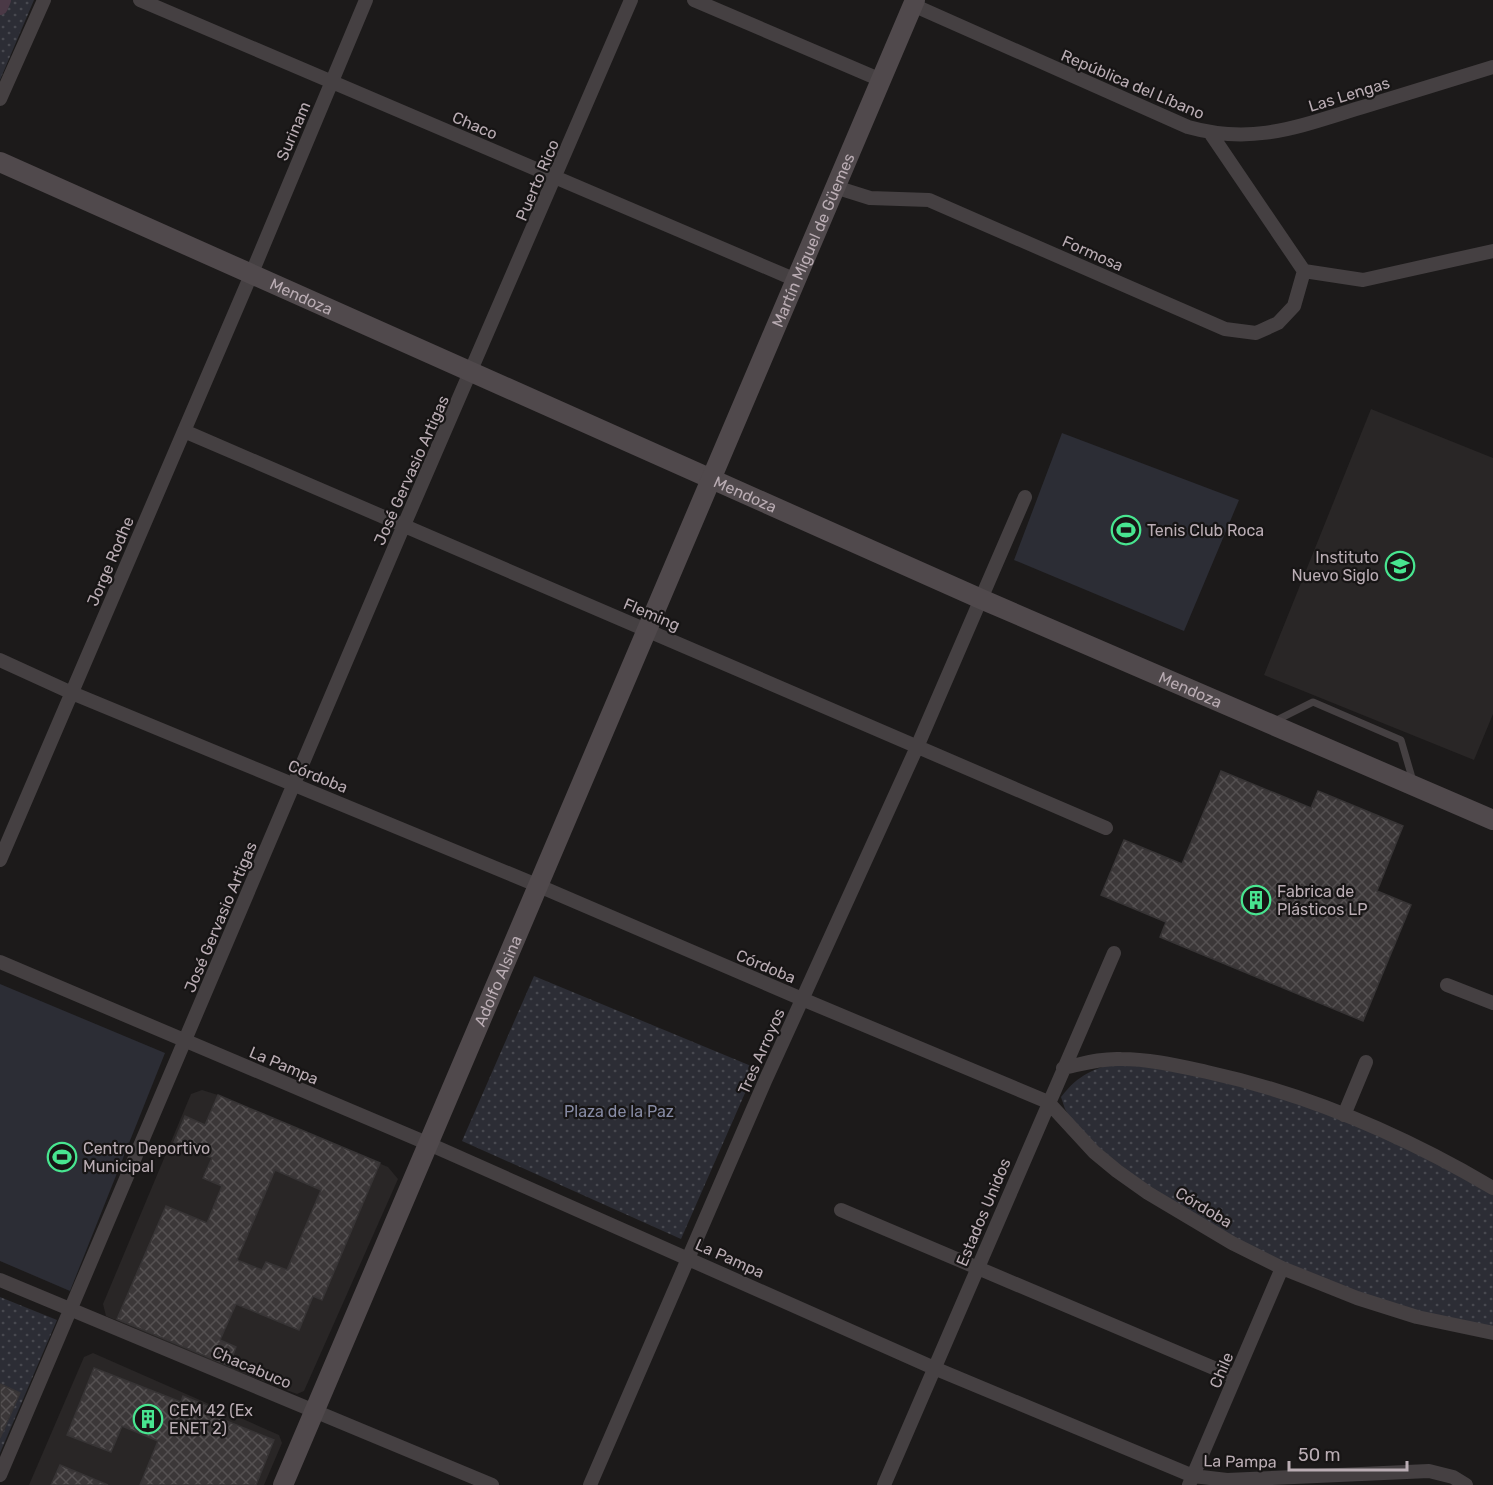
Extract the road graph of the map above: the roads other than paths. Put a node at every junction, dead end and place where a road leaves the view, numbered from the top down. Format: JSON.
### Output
{"nodes":[{"id":1,"x":44,"y":0,"type":"edge"},
{"id":2,"x":140,"y":0,"type":"edge"},
{"id":3,"x":366,"y":0,"type":"edge"},
{"id":4,"x":631,"y":0,"type":"edge"},
{"id":5,"x":694,"y":0,"type":"edge"},
{"id":6,"x":914,"y":2,"type":"edge"},
{"id":7,"x":1493,"y":67,"type":"edge"},
{"id":8,"x":881,"y":80,"type":"junction"},
{"id":9,"x":332,"y":82,"type":"junction"},
{"id":10,"x":0,"y":99,"type":"edge"},
{"id":11,"x":1211,"y":134,"type":"junction"},
{"id":12,"x":0,"y":162,"type":"edge"},
{"id":13,"x":556,"y":177,"type":"junction"},
{"id":14,"x":836,"y":187,"type":"junction"},
{"id":15,"x":1493,"y":250,"type":"edge"},
{"id":16,"x":1304,"y":271,"type":"junction"},
{"id":17,"x":251,"y":275,"type":"junction"},
{"id":18,"x":796,"y":280,"type":"junction"},
{"id":19,"x":472,"y":372,"type":"junction"},
{"id":20,"x":184,"y":431,"type":"junction"},
{"id":21,"x":712,"y":479,"type":"junction"},
{"id":22,"x":1025,"y":497,"type":"dead end"},
{"id":23,"x":404,"y":525,"type":"junction"},
{"id":24,"x":981,"y":599,"type":"junction"},
{"id":25,"x":648,"y":630,"type":"junction"},
{"id":26,"x":0,"y":660,"type":"edge"},
{"id":27,"x":72,"y":693,"type":"junction"},
{"id":28,"x":1269,"y":724,"type":"junction"},
{"id":29,"x":917,"y":747,"type":"junction"},
{"id":30,"x":294,"y":785,"type":"junction"},
{"id":31,"x":1414,"y":786,"type":"junction"},
{"id":32,"x":1493,"y":819,"type":"edge"},
{"id":33,"x":1106,"y":828,"type":"dead end"},
{"id":34,"x":0,"y":860,"type":"edge"},
{"id":35,"x":539,"y":886,"type":"junction"},
{"id":36,"x":1114,"y":953,"type":"dead end"},
{"id":37,"x":0,"y":962,"type":"edge"},
{"id":38,"x":1447,"y":985,"type":"dead end"},
{"id":39,"x":802,"y":999,"type":"junction"},
{"id":40,"x":1493,"y":1004,"type":"edge"},
{"id":41,"x":185,"y":1041,"type":"junction"},
{"id":42,"x":1366,"y":1062,"type":"dead end"},
{"id":43,"x":1063,"y":1068,"type":"junction"},
{"id":44,"x":1048,"y":1102,"type":"junction"},
{"id":45,"x":1344,"y":1115,"type":"junction"},
{"id":46,"x":429,"y":1144,"type":"junction"},
{"id":47,"x":1493,"y":1188,"type":"edge"},
{"id":48,"x":842,"y":1210,"type":"dead end"},
{"id":49,"x":689,"y":1258,"type":"junction"},
{"id":50,"x":978,"y":1267,"type":"junction"},
{"id":51,"x":1282,"y":1268,"type":"junction"},
{"id":52,"x":0,"y":1280,"type":"edge"},
{"id":53,"x":70,"y":1310,"type":"junction"},
{"id":54,"x":1493,"y":1332,"type":"edge"},
{"id":55,"x":934,"y":1368,"type":"junction"},
{"id":56,"x":1235,"y":1377,"type":"junction"},
{"id":57,"x":315,"y":1411,"type":"junction"},
{"id":58,"x":0,"y":1475,"type":"edge"},
{"id":59,"x":1191,"y":1481,"type":"edge"},
{"id":60,"x":283,"y":1485,"type":"edge"},
{"id":61,"x":492,"y":1485,"type":"edge"},
{"id":62,"x":590,"y":1485,"type":"edge"},
{"id":63,"x":884,"y":1485,"type":"edge"},
{"id":64,"x":1466,"y":1485,"type":"edge"}],
"edges":[{"from":1,"to":10,"type":"street"},
{"from":2,"to":9,"type":"street","name":"Chaco"},
{"from":3,"to":9,"type":"street","name":"Surinam"},
{"from":4,"to":13,"type":"street","name":"Puerto Rico"},
{"from":5,"to":8,"type":"street"},
{"from":6,"to":8,"type":"main road","name":"Martín Miguel de Güemes"},
{"from":6,"to":11,"type":"street","name":"República del Líbano"},
{"from":7,"to":11,"type":"street","name":"Las Lengas"},
{"from":8,"to":14,"type":"main road","name":"Martín Miguel de Güemes"},
{"from":9,"to":13,"type":"street","name":"Chaco"},
{"from":9,"to":17,"type":"street","name":"Surinam"},
{"from":11,"to":16,"type":"street","name":"República del Líbano"},
{"from":12,"to":17,"type":"main road","name":"Mendoza"},
{"from":13,"to":18,"type":"street","name":"Chaco"},
{"from":13,"to":19,"type":"street","name":"Puerto Rico"},
{"from":14,"to":16,"type":"street","name":"Formosa"},
{"from":14,"to":18,"type":"main road","name":"Martín Miguel de Güemes"},
{"from":15,"to":16,"type":"street"},
{"from":17,"to":19,"type":"main road","name":"Mendoza"},
{"from":17,"to":20,"type":"street","name":"Jorge Rodhe"},
{"from":18,"to":21,"type":"main road","name":"Martín Miguel de Güemes"},
{"from":19,"to":21,"type":"main road","name":"Mendoza"},
{"from":19,"to":23,"type":"street","name":"José Gervasio Artigas"},
{"from":20,"to":23,"type":"street","name":"Fleming"},
{"from":20,"to":27,"type":"street","name":"Jorge Rodhe"},
{"from":21,"to":24,"type":"main road","name":"Mendoza"},
{"from":21,"to":25,"type":"main road","name":"Adolfo Alsina"},
{"from":22,"to":24,"type":"street","name":"Tres Arroyos"},
{"from":23,"to":25,"type":"street","name":"Fleming"},
{"from":23,"to":30,"type":"street","name":"José Gervasio Artigas"},
{"from":24,"to":28,"type":"main road","name":"Mendoza"},
{"from":24,"to":29,"type":"street","name":"Tres Arroyos"},
{"from":25,"to":29,"type":"street","name":"Fleming"},
{"from":25,"to":35,"type":"main road","name":"Adolfo Alsina"},
{"from":26,"to":27,"type":"street","name":"Córdoba"},
{"from":27,"to":30,"type":"street","name":"Córdoba"},
{"from":27,"to":34,"type":"street","name":"Jorge Rodhe"},
{"from":28,"to":31,"type":"main road","name":"Mendoza"},
{"from":28,"to":31,"type":"lane"},
{"from":29,"to":33,"type":"street","name":"Fleming"},
{"from":29,"to":39,"type":"street","name":"Tres Arroyos"},
{"from":30,"to":35,"type":"street","name":"Córdoba"},
{"from":30,"to":41,"type":"street","name":"José Gervasio Artigas"},
{"from":31,"to":32,"type":"main road","name":"Mendoza"},
{"from":35,"to":39,"type":"street","name":"Córdoba"},
{"from":35,"to":46,"type":"main road","name":"Adolfo Alsina"},
{"from":36,"to":43,"type":"street","name":"Estados Unidos"},
{"from":37,"to":41,"type":"street","name":"La Pampa"},
{"from":38,"to":40,"type":"street"},
{"from":39,"to":44,"type":"street","name":"Córdoba"},
{"from":39,"to":49,"type":"street","name":"Tres Arroyos"},
{"from":41,"to":46,"type":"street","name":"La Pampa"},
{"from":41,"to":53,"type":"street","name":"José Gervasio Artigas"},
{"from":42,"to":45,"type":"street"},
{"from":43,"to":44,"type":"street","name":"Estados Unidos"},
{"from":43,"to":45,"type":"street"},
{"from":44,"to":50,"type":"street","name":"Estados Unidos"},
{"from":44,"to":51,"type":"street","name":"Córdoba"},
{"from":45,"to":47,"type":"street"},
{"from":46,"to":49,"type":"street","name":"La Pampa"},
{"from":46,"to":57,"type":"main road","name":"Adolfo Alsina"},
{"from":48,"to":50,"type":"street"},
{"from":49,"to":55,"type":"street","name":"La Pampa"},
{"from":49,"to":62,"type":"street","name":"Tres Arroyos"},
{"from":50,"to":55,"type":"street","name":"Estados Unidos"},
{"from":50,"to":56,"type":"street"},
{"from":51,"to":54,"type":"street","name":"Córdoba"},
{"from":51,"to":56,"type":"street","name":"Chile"},
{"from":52,"to":53,"type":"street","name":"Chacabuco"},
{"from":53,"to":57,"type":"street","name":"Chacabuco"},
{"from":53,"to":58,"type":"street","name":"José Gervasio Artigas"},
{"from":55,"to":59,"type":"street","name":"La Pampa"},
{"from":55,"to":63,"type":"street","name":"Estados Unidos"},
{"from":56,"to":59,"type":"street","name":"Chile"},
{"from":57,"to":60,"type":"main road","name":"Adolfo Alsina"},
{"from":57,"to":61,"type":"street","name":"Chacabuco"},
{"from":59,"to":64,"type":"street","name":"La Pampa"}]}
